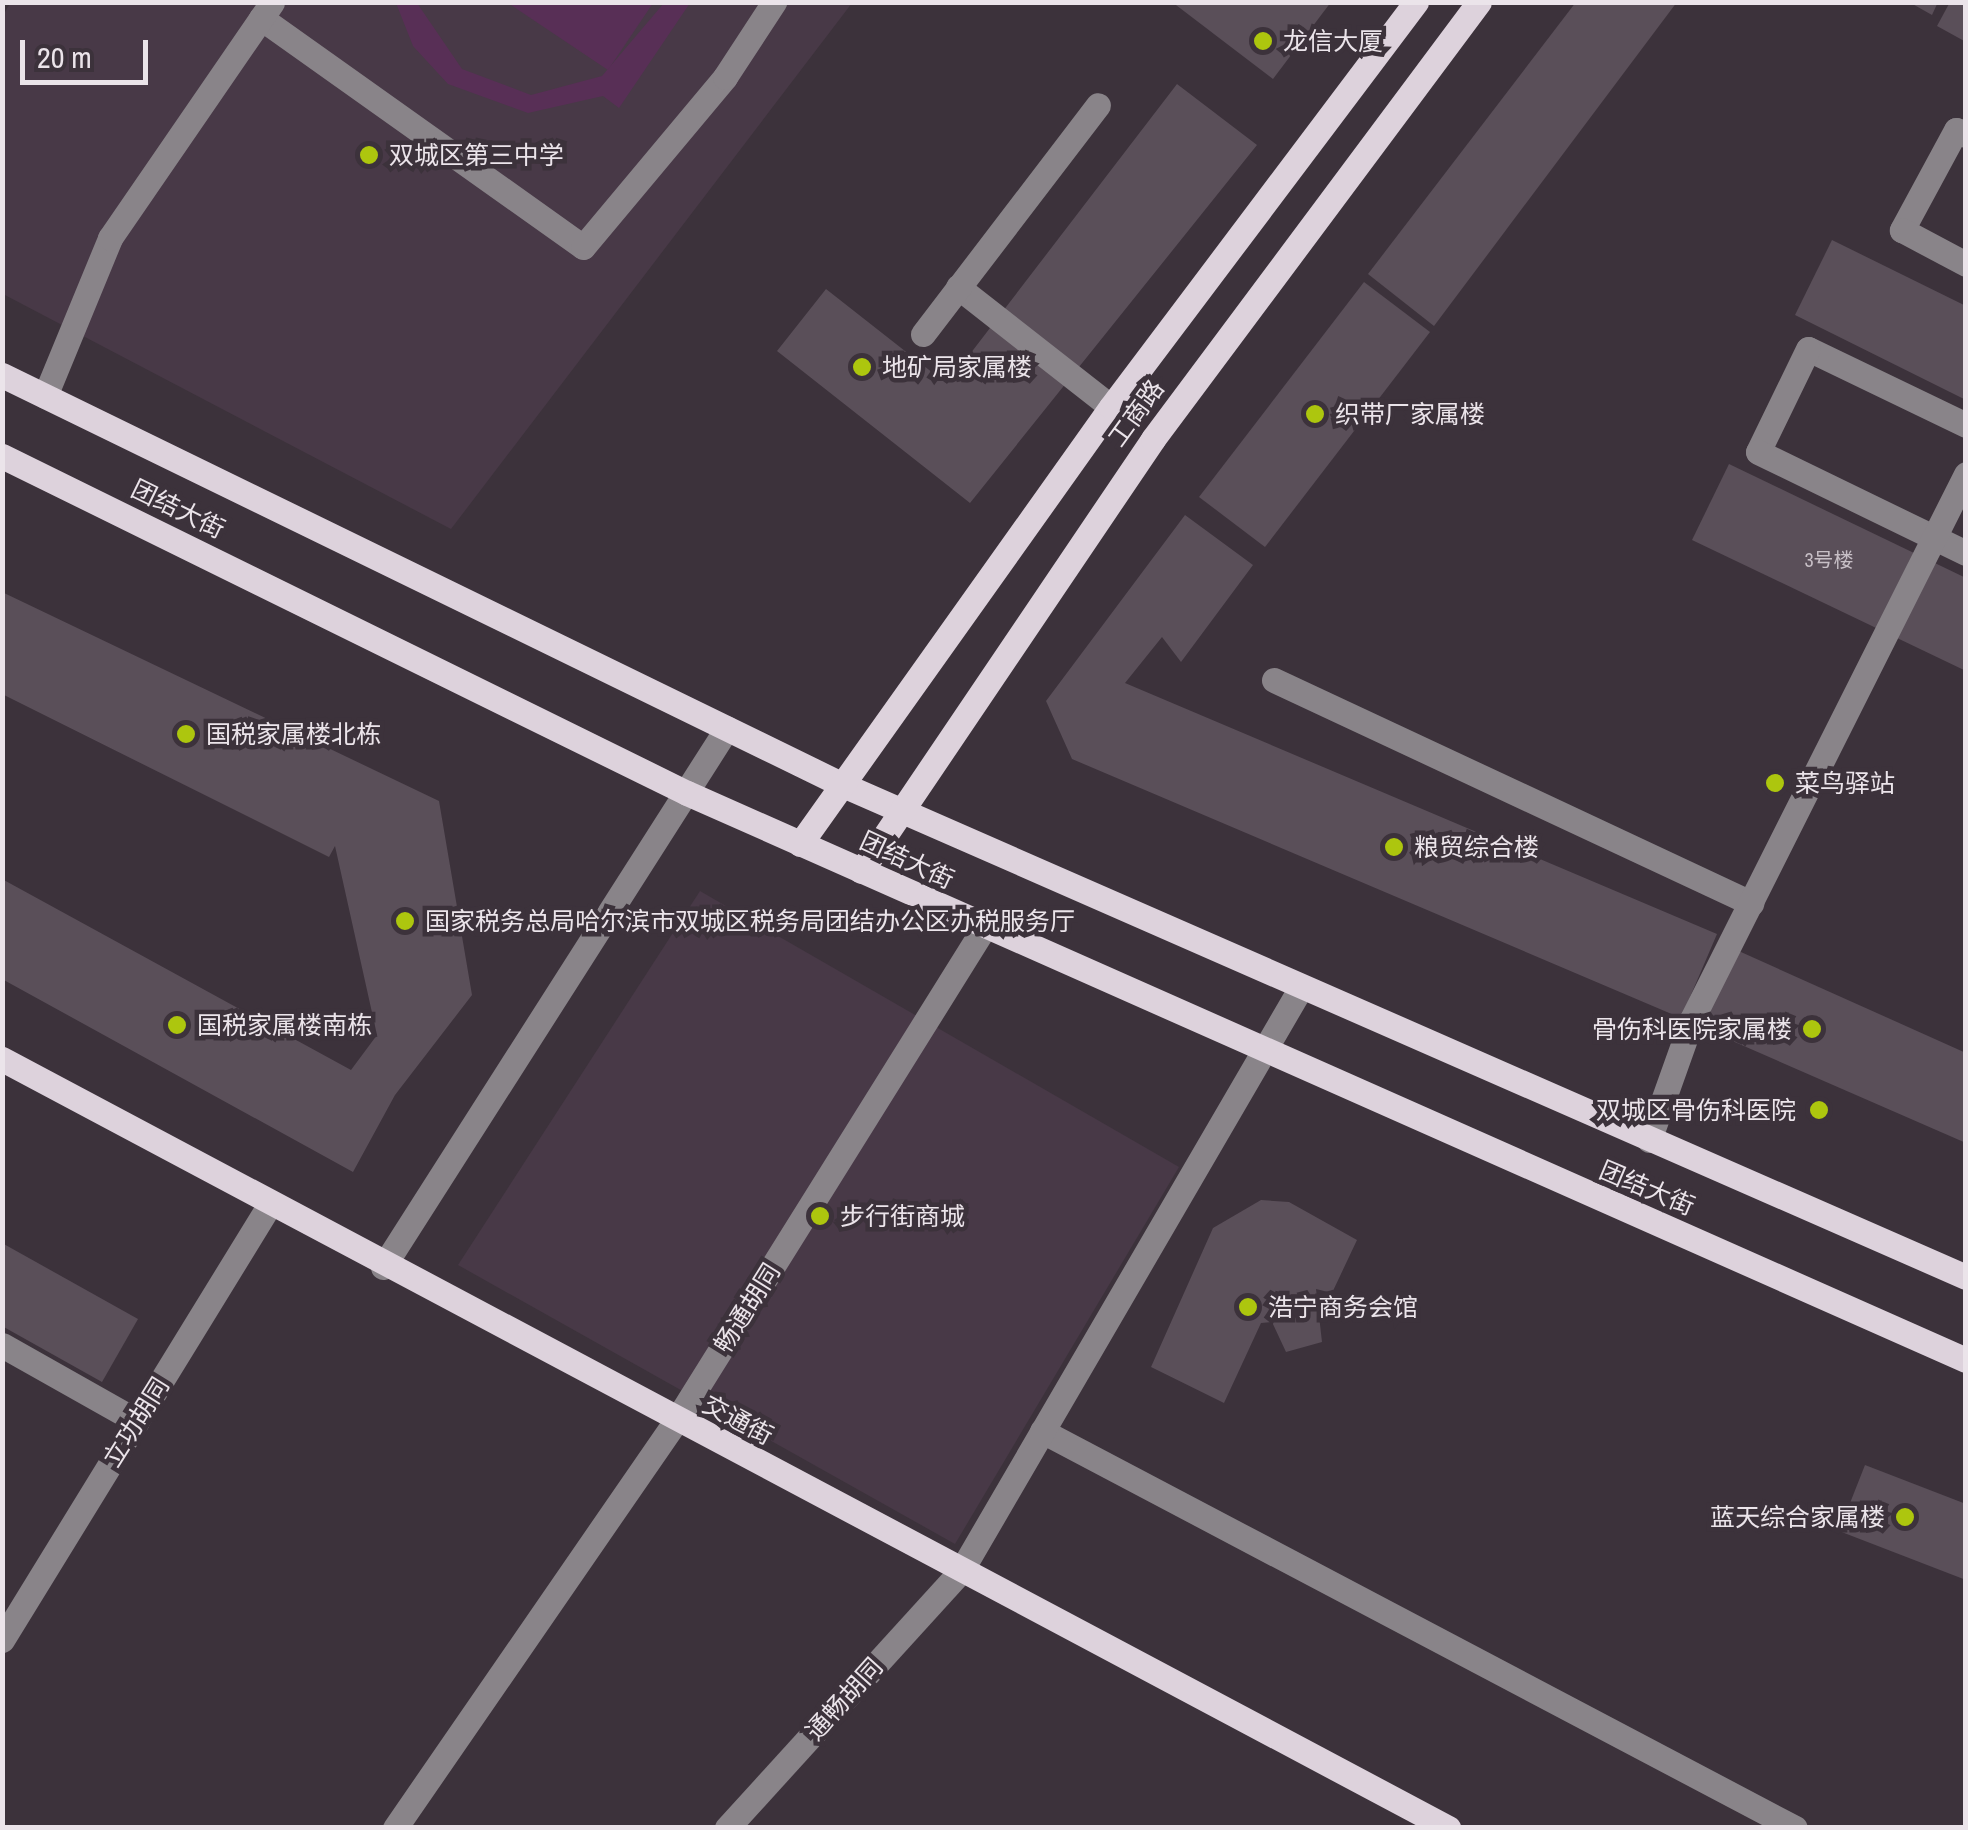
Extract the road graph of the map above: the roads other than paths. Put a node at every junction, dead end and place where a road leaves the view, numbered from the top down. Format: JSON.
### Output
{"nodes":[{"id":1,"x":774,"y":2,"type":"edge"},
{"id":2,"x":1416,"y":2,"type":"edge"},
{"id":3,"x":1479,"y":2,"type":"edge"},
{"id":4,"x":267,"y":10,"type":"edge"},
{"id":5,"x":1098,"y":105,"type":"dead end"},
{"id":6,"x":1966,"y":135,"type":"edge"},
{"id":7,"x":1966,"y":264,"type":"edge"},
{"id":8,"x":958,"y":287,"type":"junction"},
{"id":9,"x":923,"y":334,"type":"dead end"},
{"id":10,"x":2,"y":375,"type":"edge"},
{"id":11,"x":45,"y":396,"type":"junction"},
{"id":12,"x":1111,"y":408,"type":"junction"},
{"id":13,"x":1966,"y":425,"type":"edge"},
{"id":14,"x":2,"y":456,"type":"edge"},
{"id":15,"x":1966,"y":474,"type":"edge"},
{"id":16,"x":1936,"y":538,"type":"junction"},
{"id":17,"x":1966,"y":552,"type":"edge"},
{"id":18,"x":1274,"y":680,"type":"dead end"},
{"id":19,"x":728,"y":728,"type":"junction"},
{"id":20,"x":842,"y":785,"type":"junction"},
{"id":21,"x":687,"y":792,"type":"junction"},
{"id":22,"x":901,"y":810,"type":"junction"},
{"id":23,"x":800,"y":844,"type":"junction"},
{"id":24,"x":860,"y":871,"type":"junction"},
{"id":25,"x":1750,"y":903,"type":"junction"},
{"id":26,"x":984,"y":928,"type":"junction"},
{"id":27,"x":1300,"y":989,"type":"junction"},
{"id":28,"x":1262,"y":1054,"type":"junction"},
{"id":29,"x":2,"y":1059,"type":"edge"},
{"id":30,"x":1649,"y":1140,"type":"junction"},
{"id":31,"x":270,"y":1204,"type":"junction"},
{"id":32,"x":383,"y":1267,"type":"junction"},
{"id":33,"x":1966,"y":1277,"type":"edge"},
{"id":34,"x":2,"y":1346,"type":"edge"},
{"id":35,"x":1966,"y":1360,"type":"edge"},
{"id":36,"x":137,"y":1422,"type":"junction"},
{"id":37,"x":676,"y":1422,"type":"junction"},
{"id":38,"x":1042,"y":1431,"type":"junction"},
{"id":39,"x":961,"y":1570,"type":"junction"},
{"id":40,"x":2,"y":1640,"type":"edge"},
{"id":41,"x":396,"y":1828,"type":"edge"},
{"id":42,"x":726,"y":1828,"type":"edge"},
{"id":43,"x":1448,"y":1828,"type":"edge"},
{"id":44,"x":1795,"y":1828,"type":"edge"}],
"edges":[{"from":1,"to":4,"type":"street"},
{"from":2,"to":12,"type":"main road","name":"工商路"},
{"from":3,"to":22,"type":"main road","name":"工商路"},
{"from":4,"to":11,"type":"street"},
{"from":5,"to":8,"type":"street"},
{"from":6,"to":7,"type":"street"},
{"from":8,"to":9,"type":"street"},
{"from":8,"to":12,"type":"street"},
{"from":10,"to":11,"type":"main road","name":"团结大街"},
{"from":11,"to":19,"type":"main road","name":"团结大街"},
{"from":12,"to":20,"type":"main road","name":"工商路"},
{"from":13,"to":16,"type":"street"},
{"from":14,"to":21,"type":"main road","name":"团结大街"},
{"from":15,"to":16,"type":"street"},
{"from":16,"to":17,"type":"street"},
{"from":16,"to":25,"type":"street"},
{"from":18,"to":25,"type":"street"},
{"from":19,"to":20,"type":"main road","name":"团结大街"},
{"from":19,"to":21,"type":"street"},
{"from":20,"to":22,"type":"main road","name":"团结大街"},
{"from":20,"to":23,"type":"main road","name":"工商路"},
{"from":21,"to":23,"type":"main road","name":"团结大街"},
{"from":21,"to":32,"type":"street"},
{"from":22,"to":24,"type":"main road","name":"工商路"},
{"from":22,"to":27,"type":"main road","name":"团结大街"},
{"from":23,"to":24,"type":"main road","name":"团结大街"},
{"from":24,"to":26,"type":"main road","name":"团结大街"},
{"from":25,"to":30,"type":"street"},
{"from":26,"to":28,"type":"main road","name":"团结大街"},
{"from":26,"to":37,"type":"street","name":"畅通胡同"},
{"from":27,"to":28,"type":"street","name":"通畅胡同"},
{"from":27,"to":30,"type":"main road","name":"团结大街"},
{"from":28,"to":35,"type":"main road","name":"团结大街"},
{"from":28,"to":38,"type":"street","name":"通畅胡同"},
{"from":29,"to":31,"type":"main road","name":"交通街"},
{"from":30,"to":33,"type":"main road","name":"团结大街"},
{"from":31,"to":32,"type":"main road","name":"交通街"},
{"from":31,"to":36,"type":"street","name":"立功胡同"},
{"from":32,"to":37,"type":"main road","name":"交通街"},
{"from":34,"to":36,"type":"street"},
{"from":36,"to":40,"type":"street","name":"立功胡同"},
{"from":37,"to":39,"type":"main road","name":"交通街"},
{"from":37,"to":41,"type":"street","name":"畅通胡同"},
{"from":38,"to":39,"type":"street","name":"通畅胡同"},
{"from":38,"to":44,"type":"street"},
{"from":39,"to":42,"type":"street","name":"通畅胡同"},
{"from":39,"to":43,"type":"main road","name":"交通街"}]}
